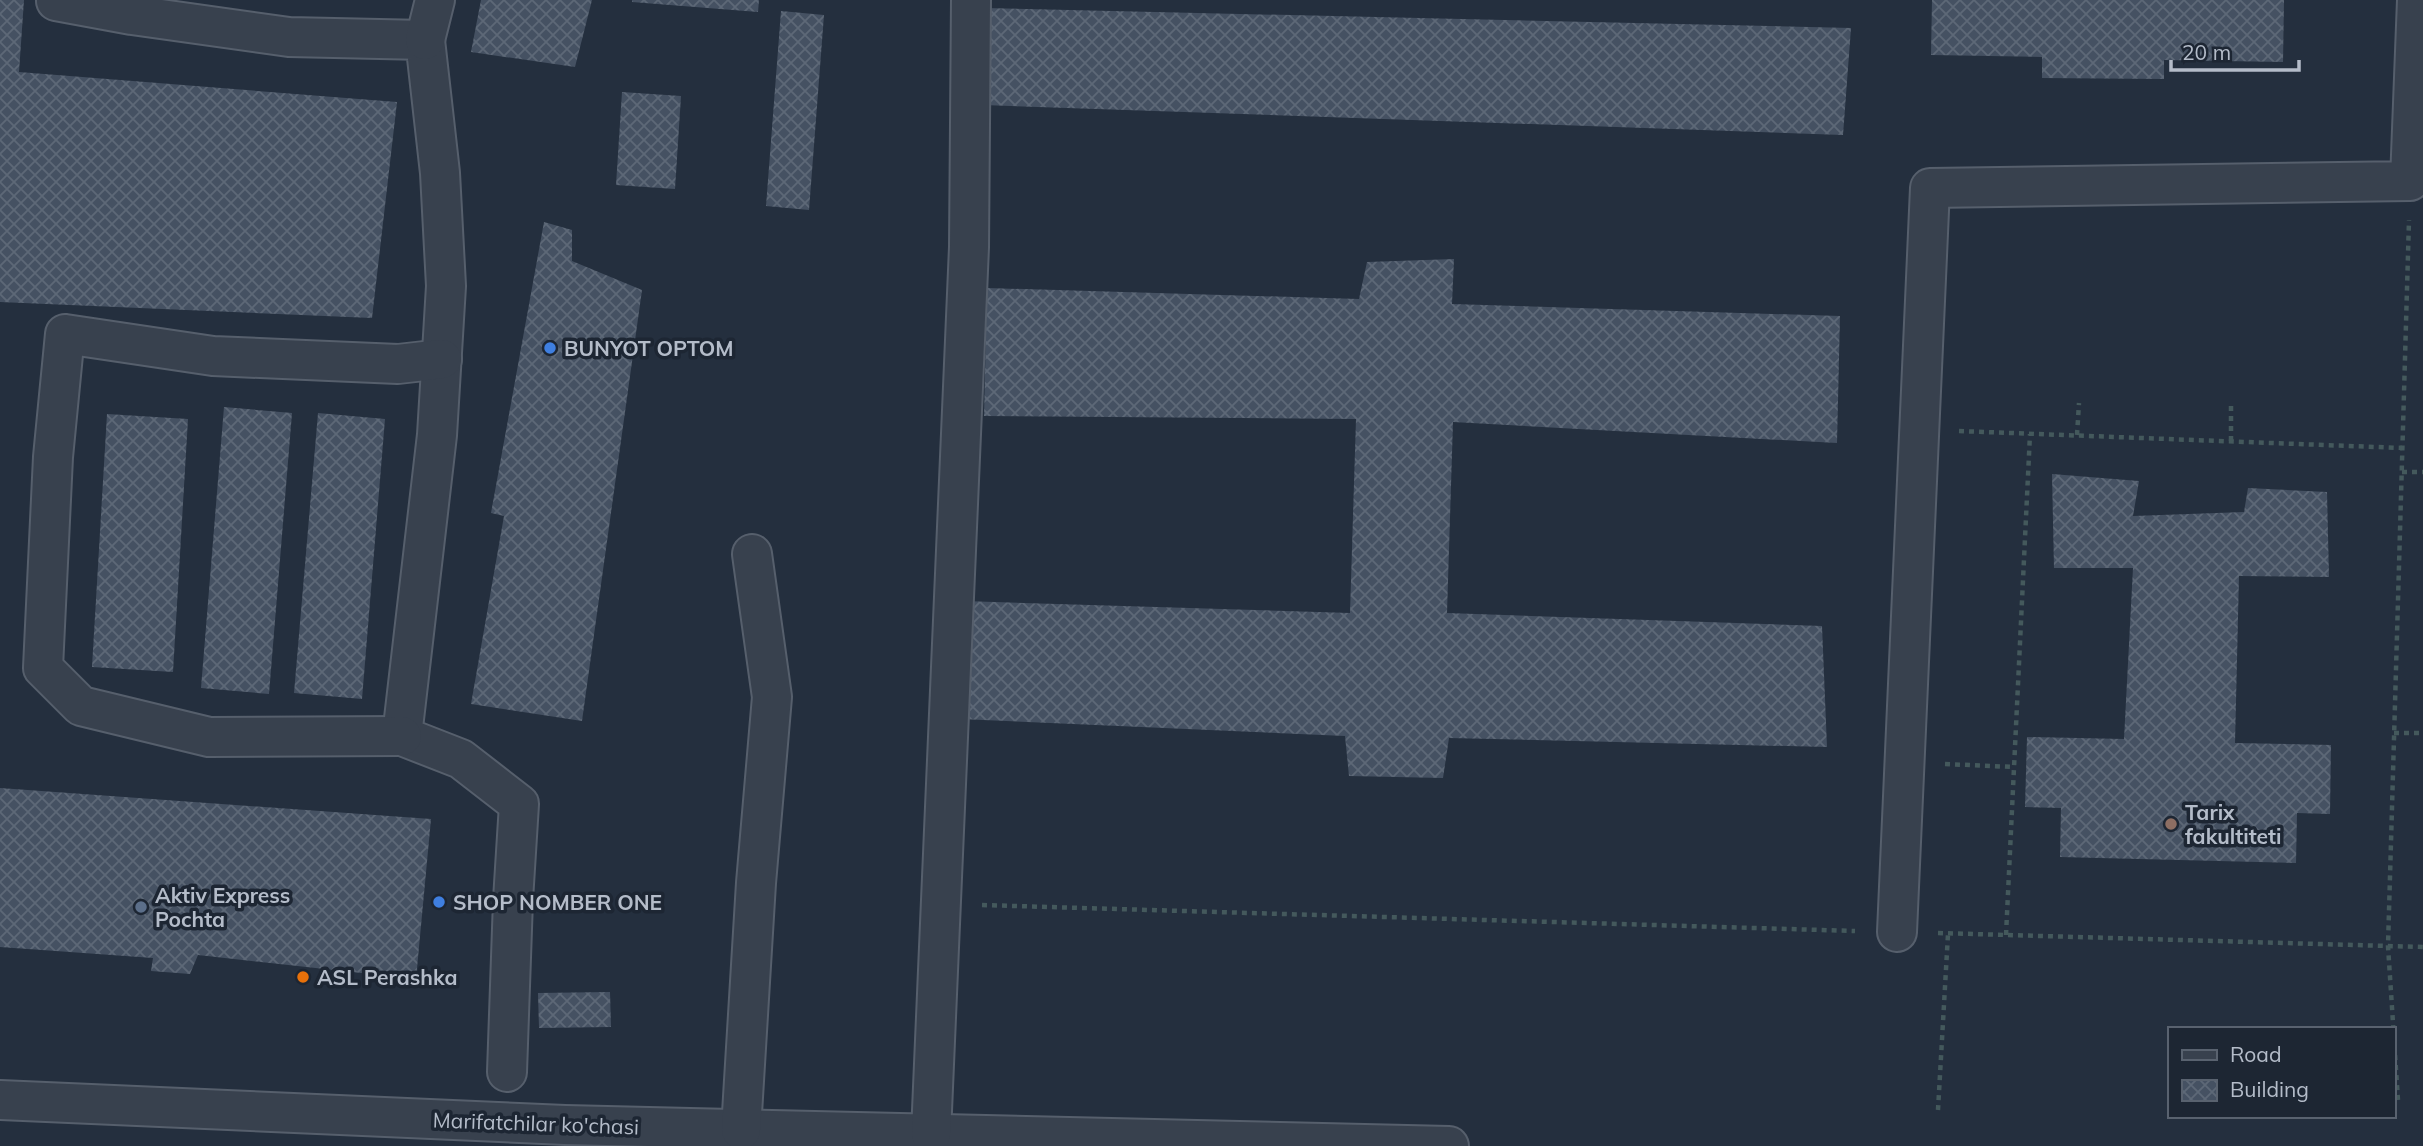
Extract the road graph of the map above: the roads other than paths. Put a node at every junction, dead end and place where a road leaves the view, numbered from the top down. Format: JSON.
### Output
{"nodes":[{"id":1,"x":435,"y":0,"type":"edge"},
{"id":2,"x":971,"y":0,"type":"edge"},
{"id":3,"x":2417,"y":0,"type":"edge"},
{"id":4,"x":56,"y":1,"type":"edge"},
{"id":5,"x":425,"y":40,"type":"junction"},
{"id":6,"x":2418,"y":125,"type":"edge"},
{"id":7,"x":442,"y":359,"type":"junction"},
{"id":8,"x":752,"y":554,"type":"dead end"},
{"id":9,"x":402,"y":736,"type":"junction"},
{"id":10,"x":1897,"y":932,"type":"road end"},
{"id":11,"x":507,"y":1072,"type":"dead end"},
{"id":12,"x":0,"y":1100,"type":"edge"},
{"id":13,"x":931,"y":1134,"type":"junction"},
{"id":14,"x":729,"y":1135,"type":"edge"},
{"id":15,"x":1449,"y":1146,"type":"edge"}],
"edges":[{"from":1,"to":5,"type":"street"},
{"from":2,"to":13,"type":"street"},
{"from":3,"to":6,"type":"street"},
{"from":4,"to":5,"type":"street"},
{"from":5,"to":7,"type":"street"},
{"from":6,"to":10,"type":"street"},
{"from":7,"to":9,"type":"street"},
{"from":7,"to":9,"type":"street"},
{"from":8,"to":14,"type":"street"},
{"from":9,"to":11,"type":"street"},
{"from":12,"to":14,"type":"street","name":"Marifatchilar ko'chasi"},
{"from":13,"to":14,"type":"street","name":"Marifatchilar ko'chasi"},
{"from":13,"to":15,"type":"street","name":"Marifatchilar ko'chasi"}]}
